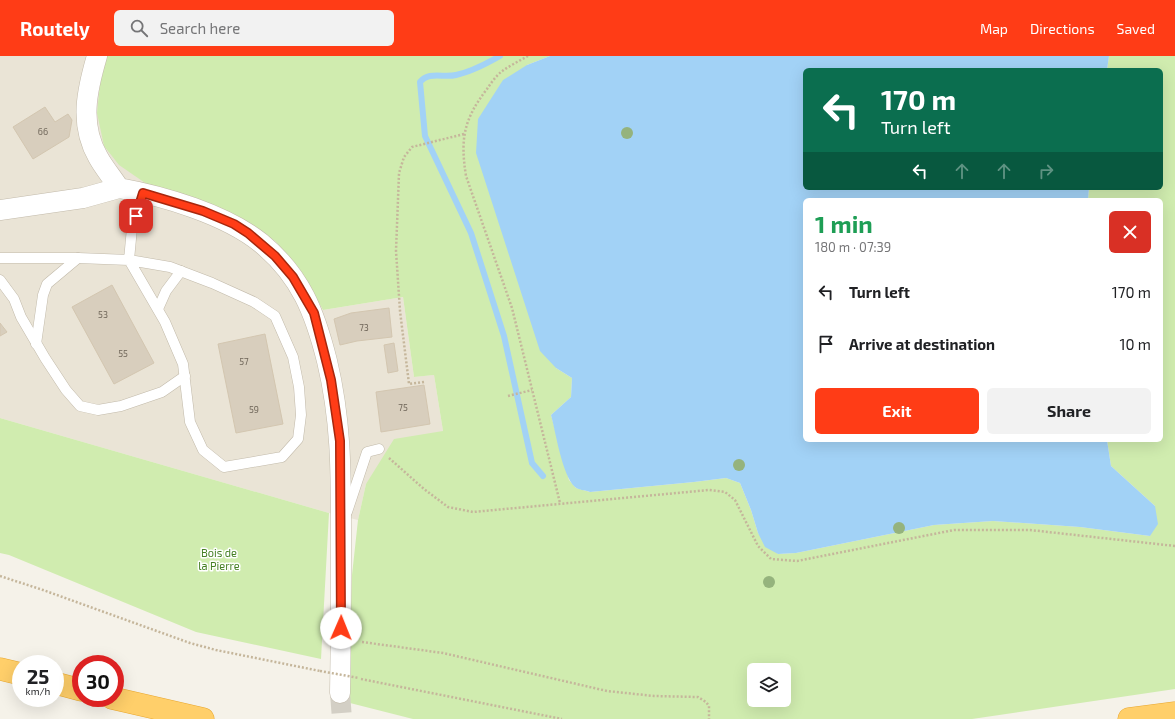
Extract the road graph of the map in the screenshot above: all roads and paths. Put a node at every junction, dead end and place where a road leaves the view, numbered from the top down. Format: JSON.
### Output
{"nodes":[{"id":1,"x":97,"y":56,"type":"edge"},
{"id":2,"x":528,"y":56,"type":"edge"},
{"id":3,"x":464,"y":134,"type":"junction"},
{"id":4,"x":119,"y":188,"type":"junction"},
{"id":5,"x":143,"y":193,"type":"junction"},
{"id":6,"x":0,"y":210,"type":"edge"},
{"id":7,"x":0,"y":258,"type":"edge"},
{"id":8,"x":78,"y":258,"type":"junction"},
{"id":9,"x":130,"y":260,"type":"junction"},
{"id":10,"x":181,"y":271,"type":"junction"},
{"id":11,"x":0,"y":280,"type":"edge"},
{"id":12,"x":158,"y":309,"type":"junction"},
{"id":13,"x":36,"y":344,"type":"junction"},
{"id":14,"x":184,"y":376,"type":"junction"},
{"id":15,"x":424,"y":382,"type":"dead end"},
{"id":16,"x":532,"y":390,"type":"junction"},
{"id":17,"x":508,"y":396,"type":"dead end"},
{"id":18,"x":379,"y":449,"type":"joint"},
{"id":19,"x":560,"y":503,"type":"junction"},
{"id":20,"x":341,"y":528,"type":"junction"},
{"id":21,"x":1175,"y":546,"type":"edge"},
{"id":22,"x":0,"y":576,"type":"edge"},
{"id":23,"x":340,"y":641,"type":"junction"},
{"id":24,"x":0,"y":669,"type":"edge"},
{"id":25,"x":12,"y":672,"type":"edge"},
{"id":26,"x":340,"y":693,"type":"tunnel mouth"},
{"id":27,"x":124,"y":701,"type":"edge"},
{"id":28,"x":1175,"y":713,"type":"edge"},
{"id":29,"x":203,"y":719,"type":"edge"},
{"id":30,"x":562,"y":719,"type":"edge"},
{"id":31,"x":709,"y":719,"type":"edge"},
{"id":32,"x":1129,"y":719,"type":"edge"}],
"edges":[{"from":1,"to":4,"type":"street"},
{"from":2,"to":3,"type":"path"},
{"from":3,"to":15,"type":"path"},
{"from":3,"to":16,"type":"path"},
{"from":4,"to":5,"type":"street"},
{"from":4,"to":6,"type":"street"},
{"from":5,"to":9,"type":"lane"},
{"from":5,"to":20,"type":"street"},
{"from":7,"to":8,"type":"lane"},
{"from":8,"to":9,"type":"lane"},
{"from":8,"to":13,"type":"lane"},
{"from":9,"to":10,"type":"lane"},
{"from":9,"to":12,"type":"lane"},
{"from":10,"to":12,"type":"lane"},
{"from":10,"to":14,"type":"lane"},
{"from":11,"to":13,"type":"lane"},
{"from":12,"to":14,"type":"lane"},
{"from":13,"to":14,"type":"lane"},
{"from":16,"to":17,"type":"path"},
{"from":16,"to":19,"type":"path"},
{"from":18,"to":19,"type":"path"},
{"from":18,"to":20,"type":"lane"},
{"from":19,"to":21,"type":"path"},
{"from":20,"to":23,"type":"street"},
{"from":22,"to":30,"type":"path","bridge":true},
{"from":23,"to":26,"type":"street"},
{"from":23,"to":31,"type":"path"},
{"from":24,"to":25,"type":"highway"},
{"from":27,"to":29,"type":"highway"},
{"from":28,"to":32,"type":"highway"}]}
